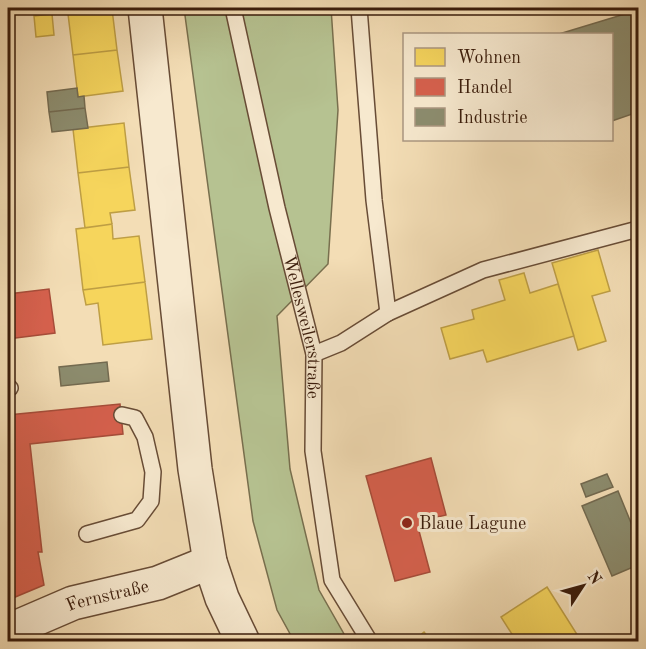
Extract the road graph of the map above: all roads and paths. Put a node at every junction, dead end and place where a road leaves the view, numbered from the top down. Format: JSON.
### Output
{"nodes":[{"id":1,"x":145,"y":8,"type":"edge"},
{"id":2,"x":233,"y":8,"type":"edge"},
{"id":3,"x":359,"y":8,"type":"edge"},
{"id":4,"x":639,"y":229,"type":"edge"},
{"id":5,"x":388,"y":313,"type":"junction"},
{"id":6,"x":314,"y":354,"type":"junction"},
{"id":7,"x":122,"y":415,"type":"dead end"},
{"id":8,"x":87,"y":534,"type":"dead end"},
{"id":9,"x":210,"y":562,"type":"junction"},
{"id":10,"x":8,"y":631,"type":"edge"},
{"id":11,"x":243,"y":642,"type":"edge"},
{"id":12,"x":370,"y":642,"type":"edge"}],
"edges":[{"from":1,"to":9,"type":"street"},
{"from":2,"to":6,"type":"lane","name":"Wellesweilerstraße"},
{"from":3,"to":5,"type":"lane"},
{"from":4,"to":5,"type":"lane"},
{"from":5,"to":6,"type":"lane"},
{"from":6,"to":12,"type":"lane","name":"Wellesweilerstraße"},
{"from":7,"to":8,"type":"lane"},
{"from":9,"to":10,"type":"street","name":"Fernstraße"},
{"from":9,"to":11,"type":"street"}]}
